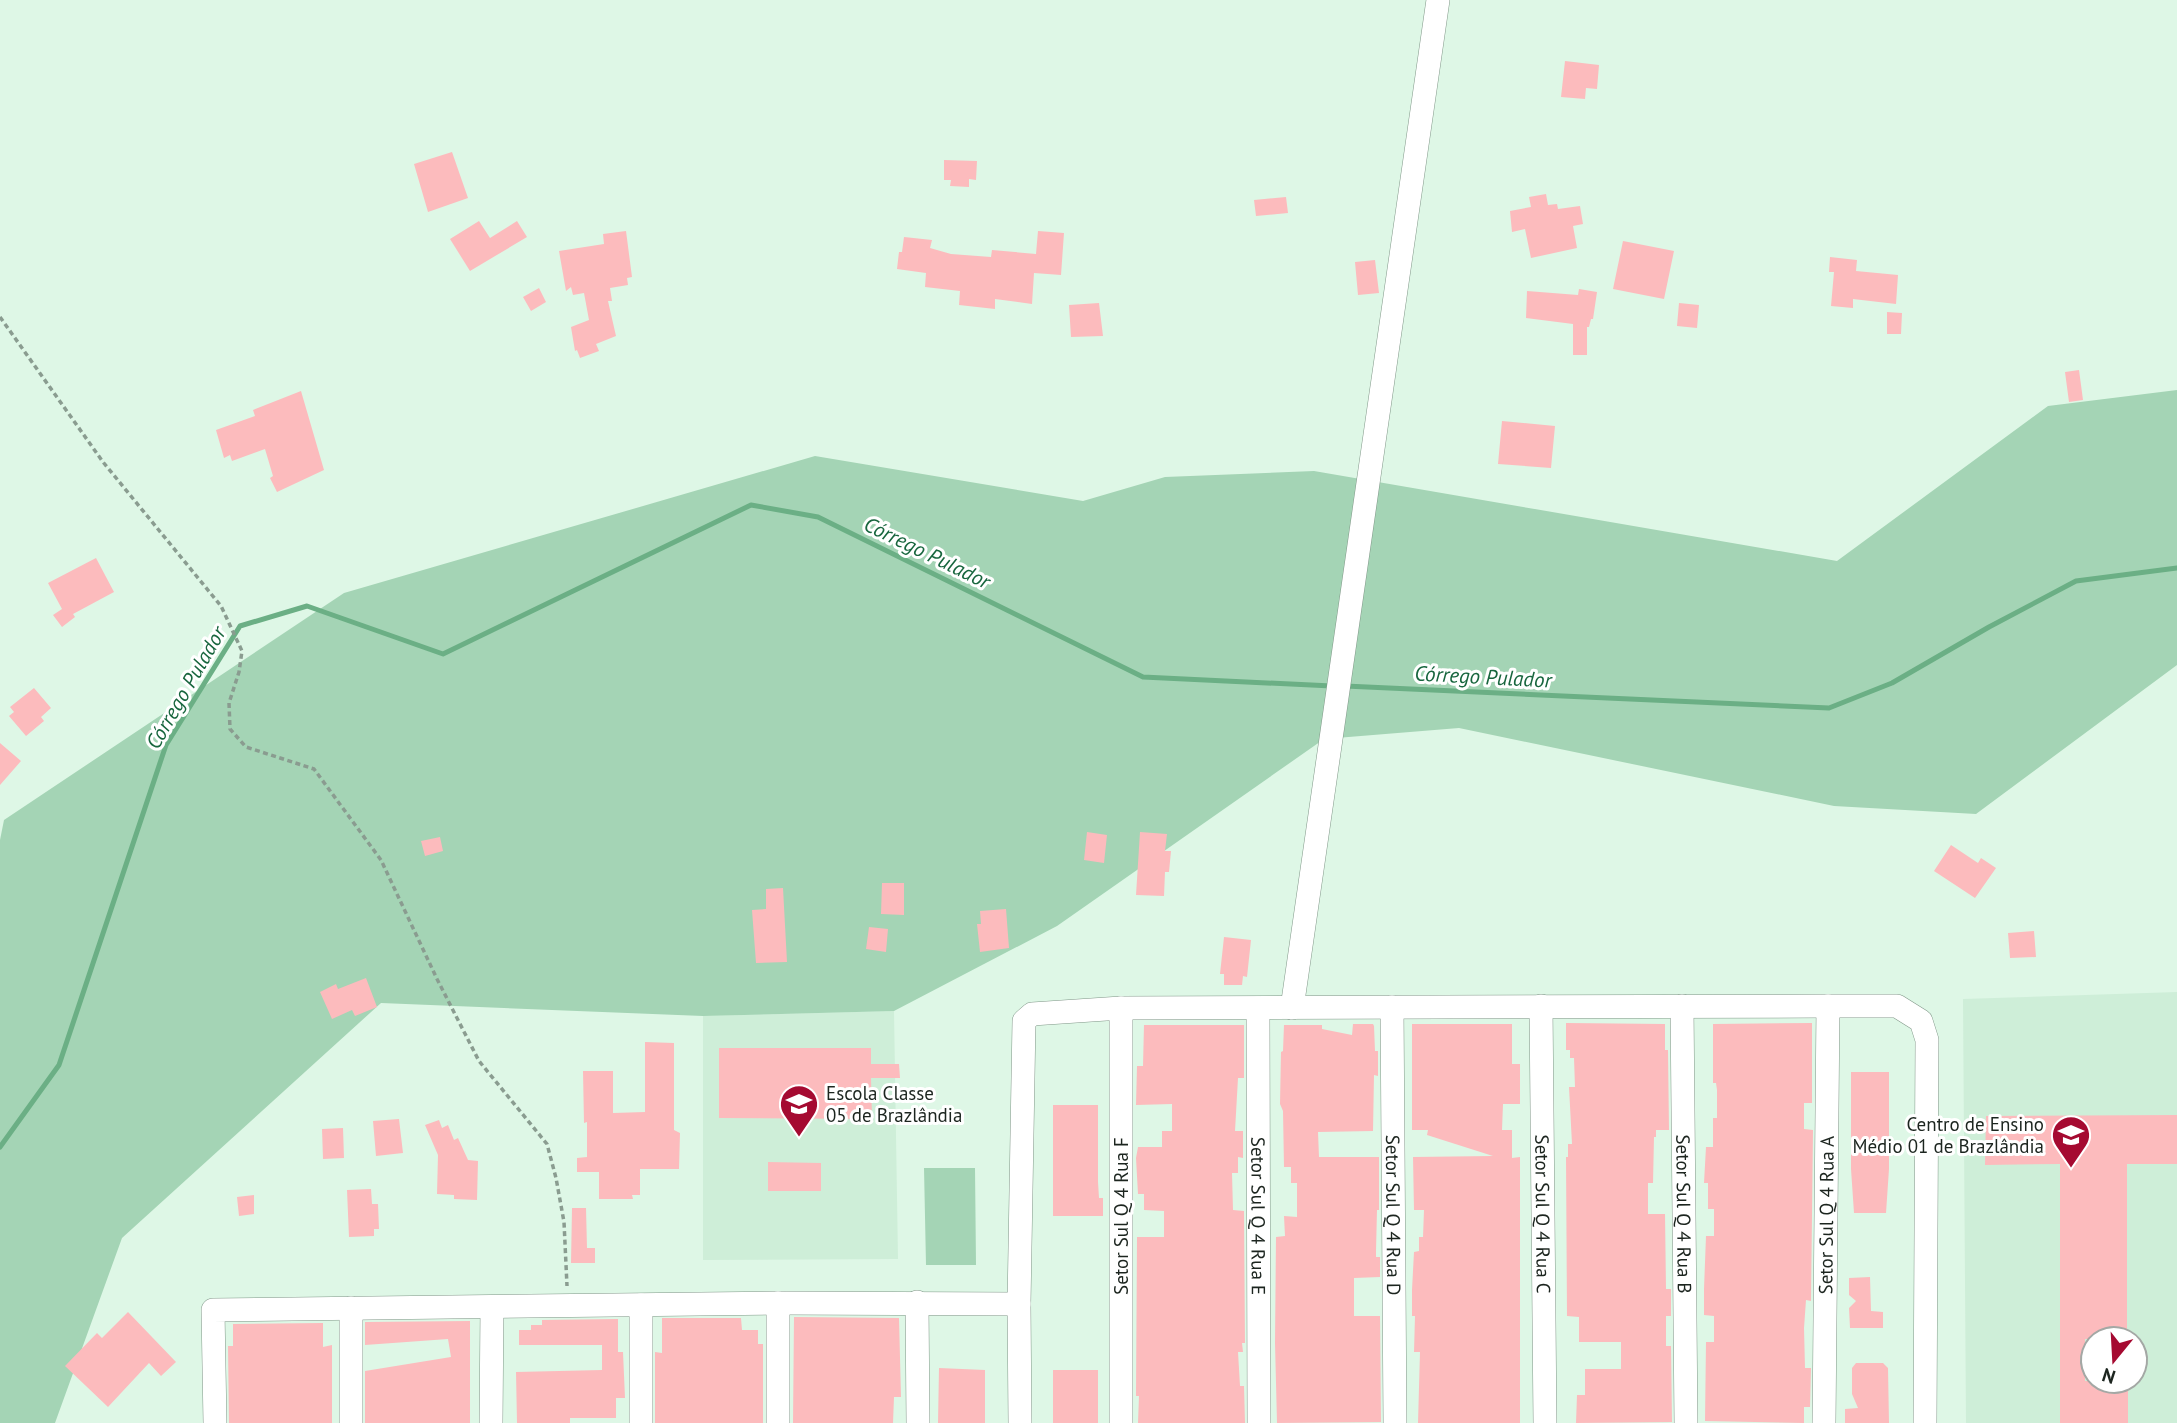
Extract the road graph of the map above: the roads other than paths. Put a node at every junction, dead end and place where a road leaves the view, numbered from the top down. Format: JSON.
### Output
{"nodes":[{"id":1,"x":1438,"y":0,"type":"edge"},
{"id":2,"x":1541,"y":1006,"type":"junction"},
{"id":3,"x":1682,"y":1006,"type":"junction"},
{"id":4,"x":1828,"y":1006,"type":"junction"},
{"id":5,"x":1392,"y":1007,"type":"junction"},
{"id":6,"x":1121,"y":1008,"type":"junction"},
{"id":7,"x":1258,"y":1008,"type":"junction"},
{"id":8,"x":1292,"y":1008,"type":"junction"},
{"id":9,"x":917,"y":1302,"type":"junction"},
{"id":10,"x":778,"y":1303,"type":"junction"},
{"id":11,"x":1019,"y":1304,"type":"junction"},
{"id":12,"x":641,"y":1305,"type":"junction"},
{"id":13,"x":492,"y":1307,"type":"junction"},
{"id":14,"x":351,"y":1308,"type":"junction"},
{"id":15,"x":215,"y":1423,"type":"edge"},
{"id":16,"x":351,"y":1423,"type":"edge"},
{"id":17,"x":491,"y":1423,"type":"edge"},
{"id":18,"x":641,"y":1423,"type":"edge"},
{"id":19,"x":778,"y":1423,"type":"edge"},
{"id":20,"x":918,"y":1423,"type":"edge"},
{"id":21,"x":1020,"y":1423,"type":"edge"},
{"id":22,"x":1121,"y":1423,"type":"edge"},
{"id":23,"x":1259,"y":1423,"type":"edge"},
{"id":24,"x":1395,"y":1423,"type":"edge"},
{"id":25,"x":1545,"y":1423,"type":"edge"},
{"id":26,"x":1686,"y":1423,"type":"edge"},
{"id":27,"x":1824,"y":1423,"type":"edge"},
{"id":28,"x":1925,"y":1423,"type":"edge"}],
"edges":[{"from":1,"to":8,"type":"street"},
{"from":2,"to":3,"type":"street"},
{"from":2,"to":5,"type":"street"},
{"from":2,"to":25,"type":"street","name":"Setor Sul Q 4 Rua C"},
{"from":3,"to":4,"type":"street"},
{"from":3,"to":26,"type":"street","name":"Setor Sul Q 4 Rua B"},
{"from":4,"to":27,"type":"street","name":"Setor Sul Q 4 Rua A"},
{"from":4,"to":28,"type":"street"},
{"from":5,"to":8,"type":"street"},
{"from":5,"to":24,"type":"street","name":"Setor Sul Q 4 Rua D"},
{"from":6,"to":7,"type":"street"},
{"from":6,"to":11,"type":"street"},
{"from":6,"to":22,"type":"street","name":"Setor Sul Q 4 Rua F"},
{"from":7,"to":8,"type":"street"},
{"from":7,"to":23,"type":"street","name":"Setor Sul Q 4 Rua E"},
{"from":9,"to":10,"type":"street"},
{"from":9,"to":11,"type":"street"},
{"from":9,"to":20,"type":"street"},
{"from":10,"to":12,"type":"street"},
{"from":10,"to":19,"type":"street"},
{"from":11,"to":21,"type":"street"},
{"from":12,"to":13,"type":"street"},
{"from":12,"to":18,"type":"street"},
{"from":13,"to":14,"type":"street"},
{"from":13,"to":17,"type":"street"},
{"from":14,"to":15,"type":"street"},
{"from":14,"to":16,"type":"street"}]}
